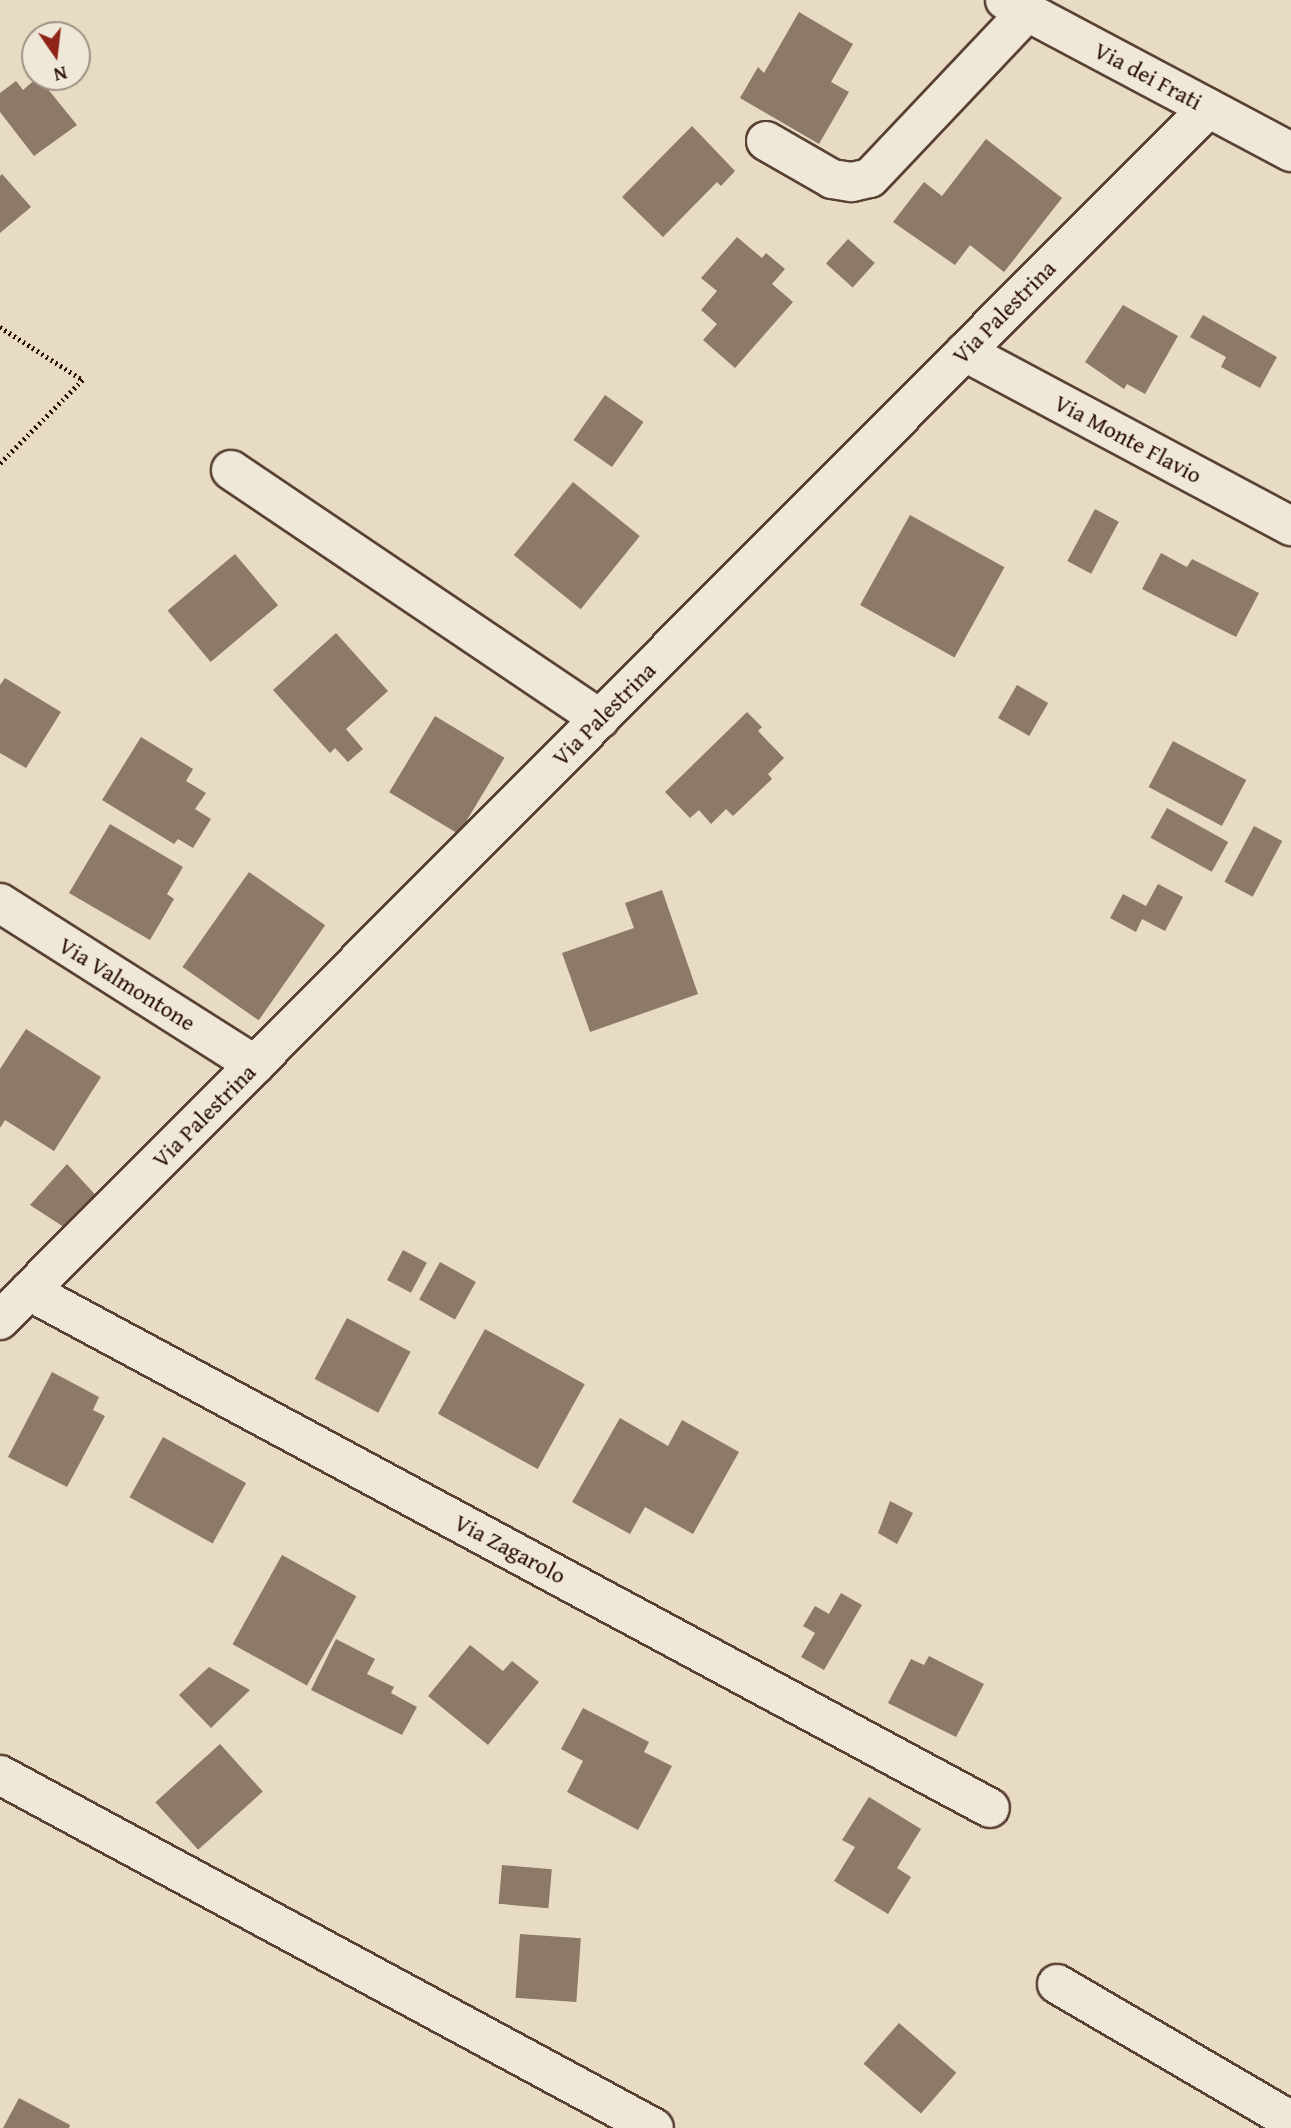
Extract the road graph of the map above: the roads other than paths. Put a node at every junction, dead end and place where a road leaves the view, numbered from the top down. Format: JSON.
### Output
{"nodes":[{"id":1,"x":1016,"y":6,"type":"edge"},
{"id":2,"x":1208,"y":108,"type":"junction"},
{"id":3,"x":766,"y":141,"type":"dead end"},
{"id":4,"x":1291,"y":152,"type":"edge"},
{"id":5,"x":965,"y":352,"type":"junction"},
{"id":6,"x":231,"y":470,"type":"dead end"},
{"id":7,"x":1291,"y":526,"type":"edge"},
{"id":8,"x":600,"y":719,"type":"junction"},
{"id":9,"x":0,"y":904,"type":"edge"},
{"id":10,"x":254,"y":1065,"type":"junction"},
{"id":11,"x":29,"y":1291,"type":"junction"},
{"id":12,"x":0,"y":1320,"type":"edge"},
{"id":13,"x":0,"y":1775,"type":"edge"},
{"id":14,"x":990,"y":1808,"type":"dead end"},
{"id":15,"x":1057,"y":1984,"type":"dead end"},
{"id":16,"x":1291,"y":2121,"type":"edge"},
{"id":17,"x":654,"y":2128,"type":"edge"}],
"edges":[{"from":1,"to":2,"type":"street","name":"Via dei Frati"},
{"from":1,"to":3,"type":"street"},
{"from":2,"to":4,"type":"street","name":"Via dei Frati"},
{"from":2,"to":5,"type":"street","name":"Via Palestrina"},
{"from":5,"to":7,"type":"street","name":"Via Monte Flavio"},
{"from":5,"to":8,"type":"street","name":"Via Palestrina"},
{"from":6,"to":8,"type":"street"},
{"from":8,"to":10,"type":"street","name":"Via Palestrina"},
{"from":9,"to":10,"type":"street","name":"Via Valmontone"},
{"from":10,"to":11,"type":"street","name":"Via Palestrina"},
{"from":11,"to":12,"type":"street","name":"Via Palestrina"},
{"from":11,"to":14,"type":"street","name":"Via Zagarolo"},
{"from":13,"to":17,"type":"street"},
{"from":15,"to":16,"type":"street"}]}
